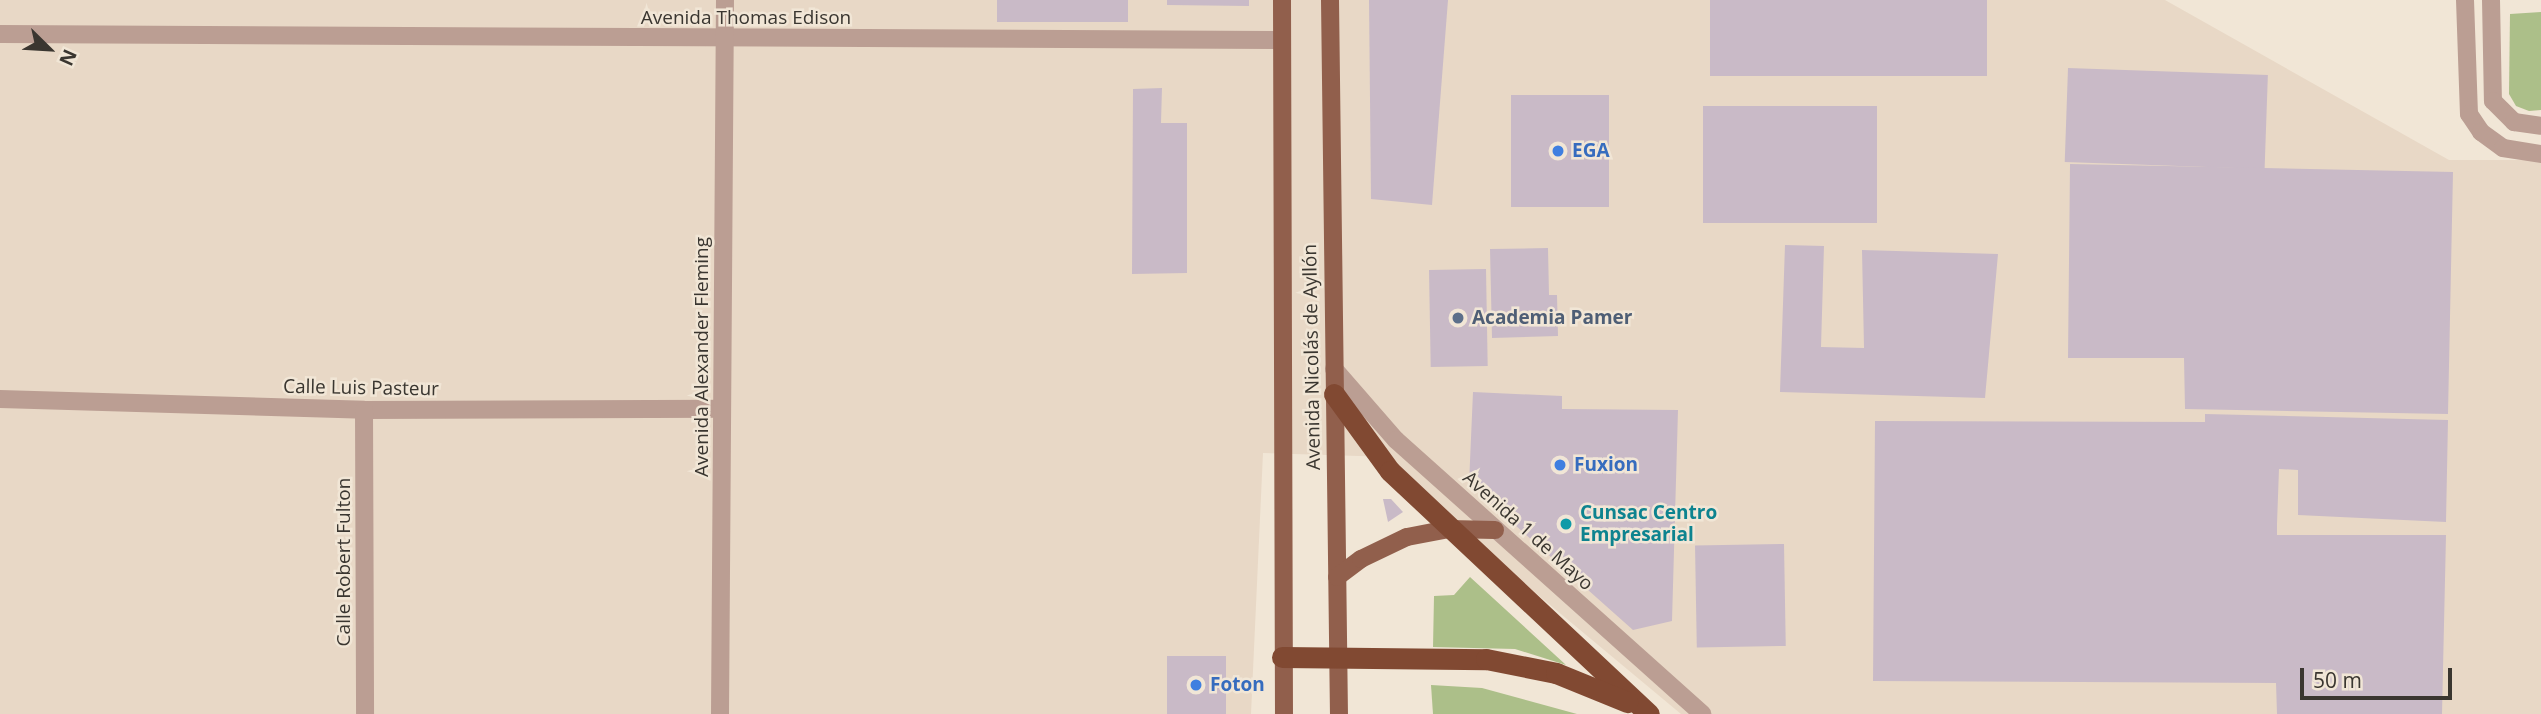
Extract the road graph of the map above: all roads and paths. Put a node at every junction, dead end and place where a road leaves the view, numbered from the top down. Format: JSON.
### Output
{"nodes":[{"id":1,"x":725,"y":0,"type":"edge"},
{"id":2,"x":1282,"y":0,"type":"edge"},
{"id":3,"x":1330,"y":0,"type":"edge"},
{"id":4,"x":2465,"y":0,"type":"edge"},
{"id":5,"x":2491,"y":0,"type":"edge"},
{"id":6,"x":0,"y":34,"type":"edge"},
{"id":7,"x":724,"y":39,"type":"junction"},
{"id":8,"x":1282,"y":40,"type":"junction"},
{"id":9,"x":2541,"y":126,"type":"edge"},
{"id":10,"x":2541,"y":153,"type":"edge"},
{"id":11,"x":1334,"y":369,"type":"junction"},
{"id":12,"x":1334,"y":394,"type":"junction"},
{"id":13,"x":0,"y":398,"type":"edge"},
{"id":14,"x":722,"y":409,"type":"junction"},
{"id":15,"x":364,"y":410,"type":"junction"},
{"id":16,"x":1449,"y":529,"type":"junction"},
{"id":17,"x":1495,"y":530,"type":"junction"},
{"id":18,"x":1337,"y":577,"type":"junction"},
{"id":19,"x":1338,"y":656,"type":"junction"},
{"id":20,"x":1282,"y":657,"type":"junction"},
{"id":21,"x":365,"y":714,"type":"edge"},
{"id":22,"x":720,"y":714,"type":"edge"},
{"id":23,"x":1284,"y":714,"type":"edge"},
{"id":24,"x":1339,"y":714,"type":"edge"},
{"id":25,"x":1648,"y":714,"type":"edge"},
{"id":26,"x":1702,"y":714,"type":"edge"}],
"edges":[{"from":1,"to":7,"type":"street","name":"Avenida Alexander Fleming"},
{"from":2,"to":8,"type":"main road","name":"Avenida Nicolás de Ayllón"},
{"from":3,"to":11,"type":"main road","name":"Avenida Nicolás de Ayllón"},
{"from":4,"to":10,"type":"street"},
{"from":5,"to":9,"type":"street"},
{"from":6,"to":7,"type":"street","name":"Avenida Thomas Edison"},
{"from":7,"to":8,"type":"street","name":"Avenida Thomas Edison"},
{"from":7,"to":14,"type":"street","name":"Avenida Alexander Fleming"},
{"from":8,"to":20,"type":"main road","name":"Avenida Nicolás de Ayllón"},
{"from":11,"to":12,"type":"main road","name":"Avenida Nicolás de Ayllón"},
{"from":11,"to":17,"type":"street","name":"Avenida 1 de Mayo"},
{"from":12,"to":16,"type":"highway"},
{"from":12,"to":18,"type":"main road","name":"Avenida Nicolás de Ayllón"},
{"from":13,"to":15,"type":"street","name":"Calle Luis Pasteur"},
{"from":14,"to":15,"type":"street","name":"Calle Luis Pasteur"},
{"from":14,"to":22,"type":"street","name":"Avenida Alexander Fleming"},
{"from":15,"to":21,"type":"street","name":"Calle Robert Fulton"},
{"from":16,"to":17,"type":"main road"},
{"from":16,"to":18,"type":"main road"},
{"from":16,"to":25,"type":"highway"},
{"from":17,"to":26,"type":"street","name":"Avenida 1 de Mayo"},
{"from":18,"to":19,"type":"main road","name":"Avenida Nicolás de Ayllón"},
{"from":19,"to":20,"type":"highway"},
{"from":19,"to":24,"type":"main road","name":"Avenida Nicolás de Ayllón"},
{"from":19,"to":25,"type":"highway"},
{"from":20,"to":23,"type":"main road","name":"Avenida Nicolás de Ayllón"}]}
